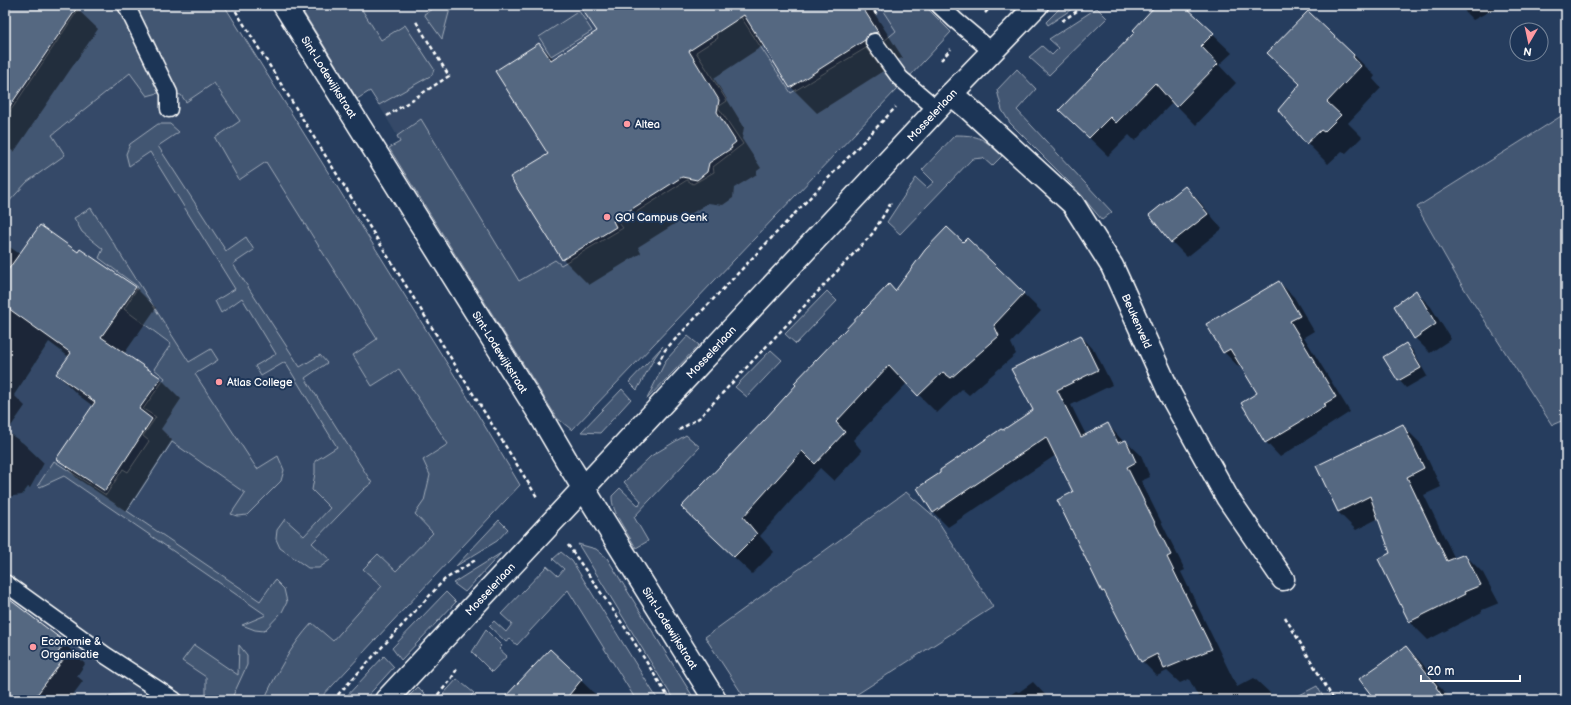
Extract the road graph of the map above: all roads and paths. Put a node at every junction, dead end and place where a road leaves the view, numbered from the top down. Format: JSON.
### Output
{"nodes":[{"id":1,"x":126,"y":5,"type":"edge"},
{"id":2,"x":232,"y":5,"type":"edge"},
{"id":3,"x":284,"y":5,"type":"edge"},
{"id":4,"x":940,"y":5,"type":"edge"},
{"id":5,"x":1038,"y":5,"type":"edge"},
{"id":6,"x":415,"y":20,"type":"dead end"},
{"id":7,"x":874,"y":42,"type":"dead end"},
{"id":8,"x":993,"y":52,"type":"junction"},
{"id":9,"x":945,"y":102,"type":"junction"},
{"id":10,"x":169,"y":109,"type":"dead end"},
{"id":11,"x":385,"y":118,"type":"dead end"},
{"id":12,"x":583,"y":488,"type":"junction"},
{"id":13,"x":539,"y":501,"type":"dead end"},
{"id":14,"x":563,"y":538,"type":"dead end"},
{"id":15,"x":482,"y":555,"type":"dead end"},
{"id":16,"x":1282,"y":579,"type":"dead end"},
{"id":17,"x":5,"y":583,"type":"edge"},
{"id":18,"x":1285,"y":617,"type":"dead end"},
{"id":19,"x":174,"y":700,"type":"edge"},
{"id":20,"x":333,"y":700,"type":"edge"},
{"id":21,"x":386,"y":700,"type":"edge"},
{"id":22,"x":670,"y":700,"type":"edge"},
{"id":23,"x":715,"y":700,"type":"edge"},
{"id":24,"x":1334,"y":700,"type":"edge"}],
"edges":[{"from":1,"to":10,"type":"lane"},
{"from":2,"to":13,"type":"path"},
{"from":3,"to":12,"type":"street","name":"Sint-Lodewijkstraat"},
{"from":4,"to":8,"type":"lane"},
{"from":5,"to":8,"type":"street","name":"Mosselerlaan"},
{"from":6,"to":11,"type":"path"},
{"from":7,"to":9,"type":"lane"},
{"from":8,"to":9,"type":"street","name":"Mosselerlaan"},
{"from":9,"to":12,"type":"street","name":"Mosselerlaan"},
{"from":9,"to":16,"type":"street","name":"Beukenveld"},
{"from":12,"to":21,"type":"street","name":"Mosselerlaan"},
{"from":12,"to":23,"type":"street","name":"Sint-Lodewijkstraat"},
{"from":14,"to":22,"type":"path"},
{"from":15,"to":20,"type":"path"},
{"from":17,"to":19,"type":"lane"},
{"from":18,"to":24,"type":"path"}]}
